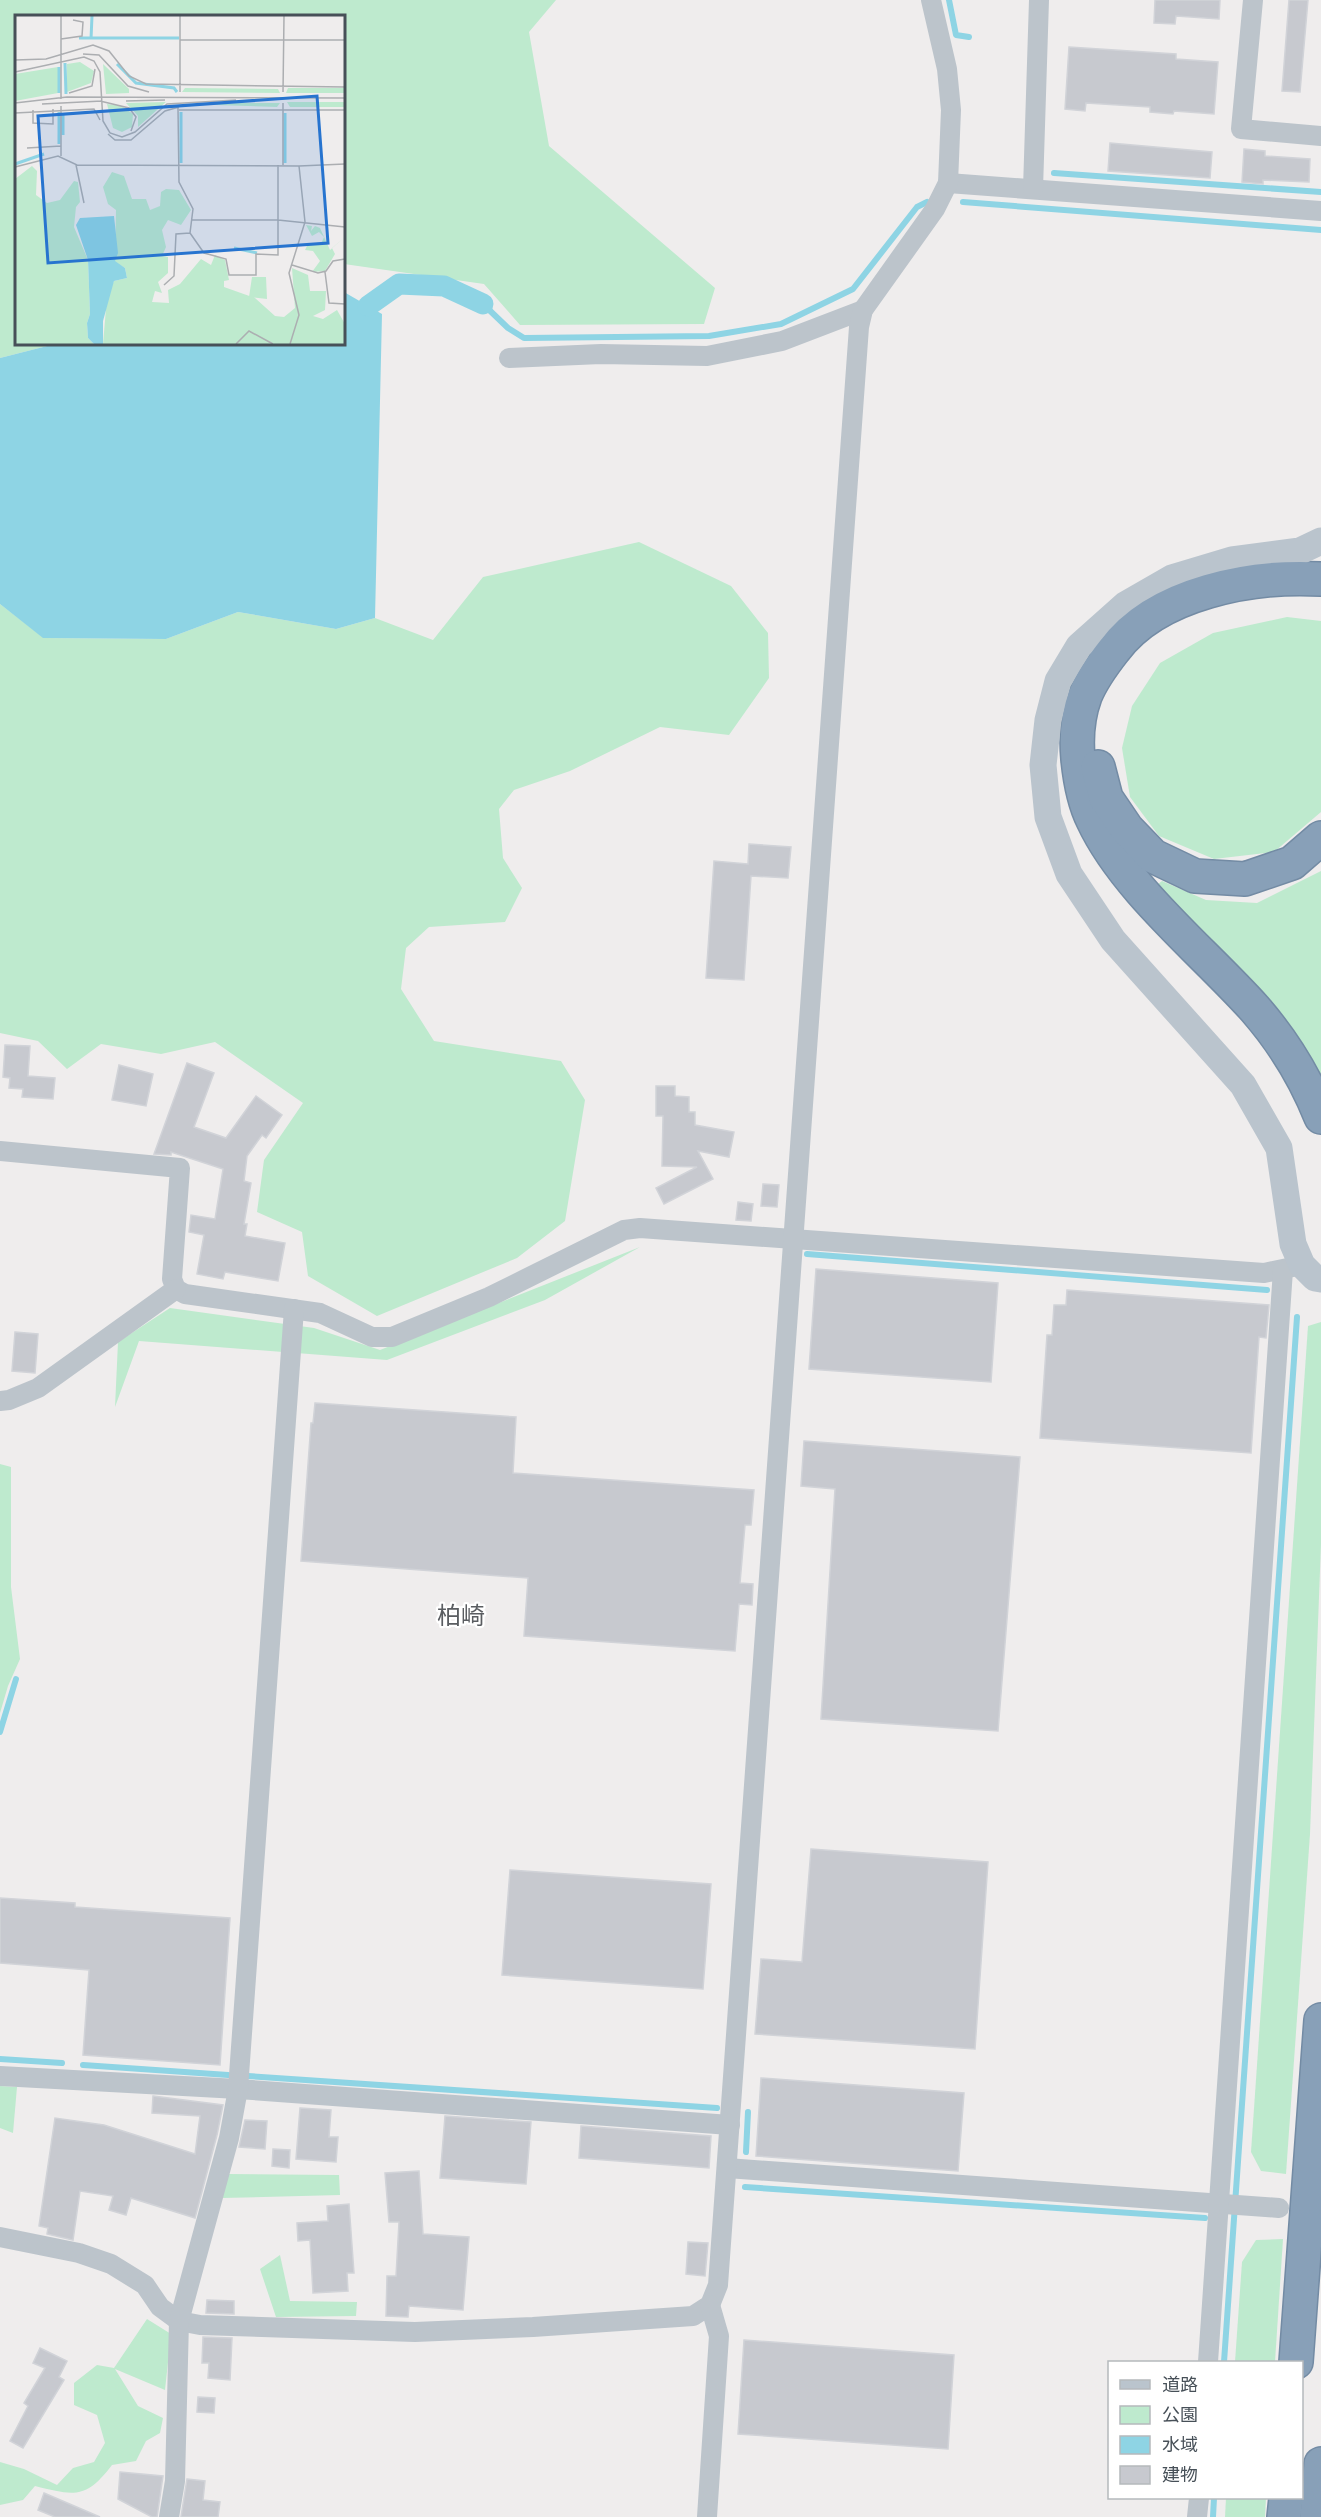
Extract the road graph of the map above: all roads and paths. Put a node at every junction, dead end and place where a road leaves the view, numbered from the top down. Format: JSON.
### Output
{"nodes":[{"id":1,"x":931,"y":0,"type":"edge"},
{"id":2,"x":1039,"y":0,"type":"edge"},
{"id":3,"x":1253,"y":0,"type":"edge"},
{"id":4,"x":1321,"y":136,"type":"edge"},
{"id":5,"x":948,"y":183,"type":"junction"},
{"id":6,"x":1033,"y":189,"type":"junction"},
{"id":7,"x":1321,"y":211,"type":"edge"},
{"id":8,"x":863,"y":310,"type":"junction"},
{"id":9,"x":509,"y":358,"type":"dead end"},
{"id":10,"x":1321,"y":541,"type":"edge"},
{"id":11,"x":1321,"y":579,"type":"edge"},
{"id":12,"x":1321,"y":600,"type":"edge"},
{"id":13,"x":1321,"y":838,"type":"edge"},
{"id":14,"x":1321,"y":1117,"type":"edge"},
{"id":15,"x":0,"y":1151,"type":"edge"},
{"id":16,"x":794,"y":1239,"type":"junction"},
{"id":17,"x":1302,"y":1271,"type":"edge"},
{"id":18,"x":176,"y":1289,"type":"junction"},
{"id":19,"x":294,"y":1309,"type":"junction"},
{"id":20,"x":0,"y":1401,"type":"edge"},
{"id":21,"x":1321,"y":2020,"type":"edge"},
{"id":22,"x":0,"y":2076,"type":"edge"},
{"id":23,"x":238,"y":2089,"type":"junction"},
{"id":24,"x":730,"y":2125,"type":"junction"},
{"id":25,"x":726,"y":2168,"type":"junction"},
{"id":26,"x":1219,"y":2204,"type":"junction"},
{"id":27,"x":1279,"y":2208,"type":"dead end"},
{"id":28,"x":0,"y":2237,"type":"edge"},
{"id":29,"x":710,"y":2305,"type":"junction"},
{"id":30,"x":179,"y":2321,"type":"junction"},
{"id":31,"x":1208,"y":2361,"type":"edge"},
{"id":32,"x":1296,"y":2361,"type":"edge"},
{"id":33,"x":1321,"y":2464,"type":"edge"},
{"id":34,"x":1198,"y":2499,"type":"edge"},
{"id":35,"x":1286,"y":2499,"type":"edge"},
{"id":36,"x":170,"y":2517,"type":"edge"},
{"id":37,"x":707,"y":2517,"type":"edge"},
{"id":38,"x":1197,"y":2517,"type":"edge"},
{"id":39,"x":1284,"y":2517,"type":"edge"},
{"id":40,"x":1317,"y":2517,"type":"edge"}],
"edges":[{"from":1,"to":5,"type":"street"},
{"from":2,"to":6,"type":"street"},
{"from":3,"to":4,"type":"street"},
{"from":5,"to":6,"type":"street"},
{"from":5,"to":8,"type":"street"},
{"from":6,"to":7,"type":"street"},
{"from":8,"to":9,"type":"street"},
{"from":8,"to":16,"type":"street"},
{"from":10,"to":17,"type":"street"},
{"from":11,"to":14,"type":"highway"},
{"from":12,"to":13,"type":"highway"},
{"from":15,"to":18,"type":"street"},
{"from":16,"to":17,"type":"street"},
{"from":16,"to":19,"type":"street"},
{"from":16,"to":24,"type":"street"},
{"from":17,"to":26,"type":"street"},
{"from":18,"to":19,"type":"street"},
{"from":18,"to":20,"type":"street"},
{"from":19,"to":23,"type":"street"},
{"from":21,"to":32,"type":"highway"},
{"from":22,"to":23,"type":"street"},
{"from":23,"to":24,"type":"street"},
{"from":23,"to":30,"type":"street"},
{"from":24,"to":25,"type":"street"},
{"from":25,"to":26,"type":"street"},
{"from":25,"to":29,"type":"street"},
{"from":26,"to":27,"type":"street"},
{"from":26,"to":31,"type":"street"},
{"from":28,"to":30,"type":"street"},
{"from":29,"to":30,"type":"street"},
{"from":29,"to":37,"type":"street"},
{"from":30,"to":36,"type":"street"},
{"from":33,"to":40,"type":"highway"},
{"from":34,"to":38,"type":"street"},
{"from":35,"to":39,"type":"highway"}]}
